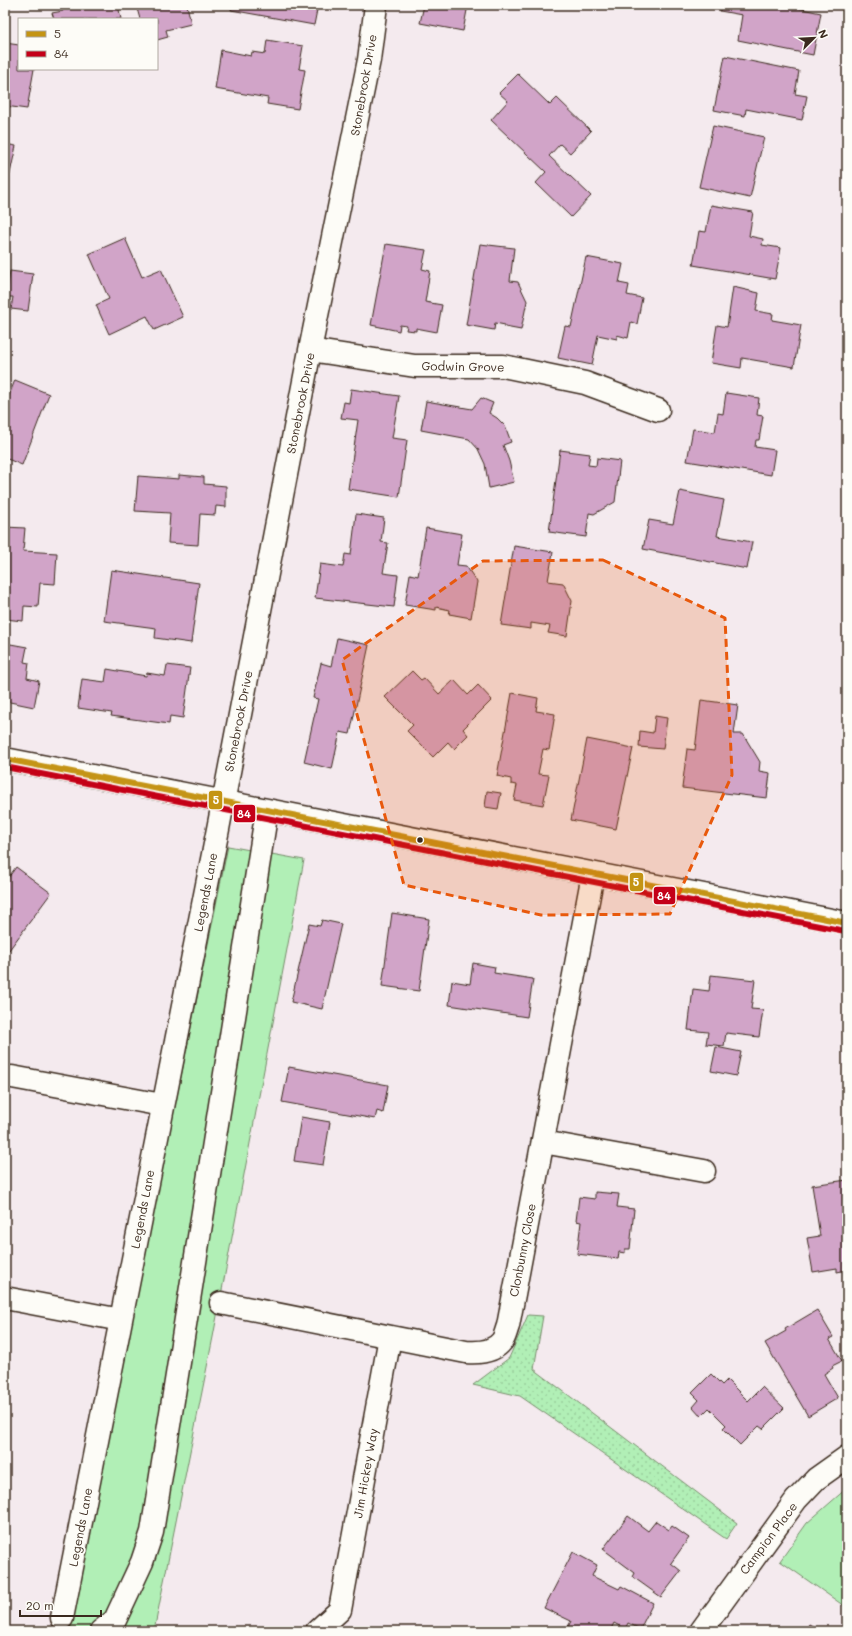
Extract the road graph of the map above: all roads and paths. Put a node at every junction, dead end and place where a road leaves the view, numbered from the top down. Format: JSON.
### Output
{"nodes":[{"id":1,"x":376,"y":5,"type":"edge"},
{"id":2,"x":310,"y":350,"type":"junction"},
{"id":3,"x":658,"y":410,"type":"dead end"},
{"id":4,"x":5,"y":759,"type":"edge"},
{"id":5,"x":223,"y":801,"type":"junction"},
{"id":6,"x":267,"y":810,"type":"junction"},
{"id":7,"x":593,"y":874,"type":"junction"},
{"id":8,"x":847,"y":923,"type":"edge"},
{"id":9,"x":12,"y":1077,"type":"dead end"},
{"id":10,"x":162,"y":1105,"type":"junction"},
{"id":11,"x":543,"y":1142,"type":"junction"},
{"id":12,"x":704,"y":1171,"type":"dead end"},
{"id":13,"x":5,"y":1298,"type":"edge"},
{"id":14,"x":221,"y":1304,"type":"dead end"},
{"id":15,"x":121,"y":1320,"type":"junction"},
{"id":16,"x":390,"y":1337,"type":"junction"},
{"id":17,"x":847,"y":1457,"type":"edge"},
{"id":18,"x":62,"y":1618,"type":"dead end"},
{"id":19,"x":111,"y":1627,"type":"edge"},
{"id":20,"x":317,"y":1631,"type":"edge"},
{"id":21,"x":701,"y":1631,"type":"edge"}],
"edges":[{"from":1,"to":2,"type":"street","name":"Stonebrook Drive"},
{"from":2,"to":3,"type":"street","name":"Godwin Grove"},
{"from":2,"to":5,"type":"street","name":"Stonebrook Drive"},
{"from":4,"to":5,"type":"street"},
{"from":5,"to":6,"type":"street"},
{"from":5,"to":10,"type":"street","name":"Legends Lane"},
{"from":6,"to":7,"type":"street"},
{"from":6,"to":19,"type":"street"},
{"from":7,"to":8,"type":"street"},
{"from":7,"to":11,"type":"street","name":"Clonbunny Close"},
{"from":9,"to":10,"type":"street"},
{"from":10,"to":15,"type":"street","name":"Legends Lane"},
{"from":11,"to":12,"type":"street"},
{"from":11,"to":16,"type":"street","name":"Clonbunny Close"},
{"from":13,"to":15,"type":"street"},
{"from":14,"to":16,"type":"street","name":"Clonbunny Close"},
{"from":15,"to":18,"type":"street","name":"Legends Lane"},
{"from":16,"to":20,"type":"street","name":"Jim Hickey Way"},
{"from":17,"to":21,"type":"street","name":"Campion Place"}]}
